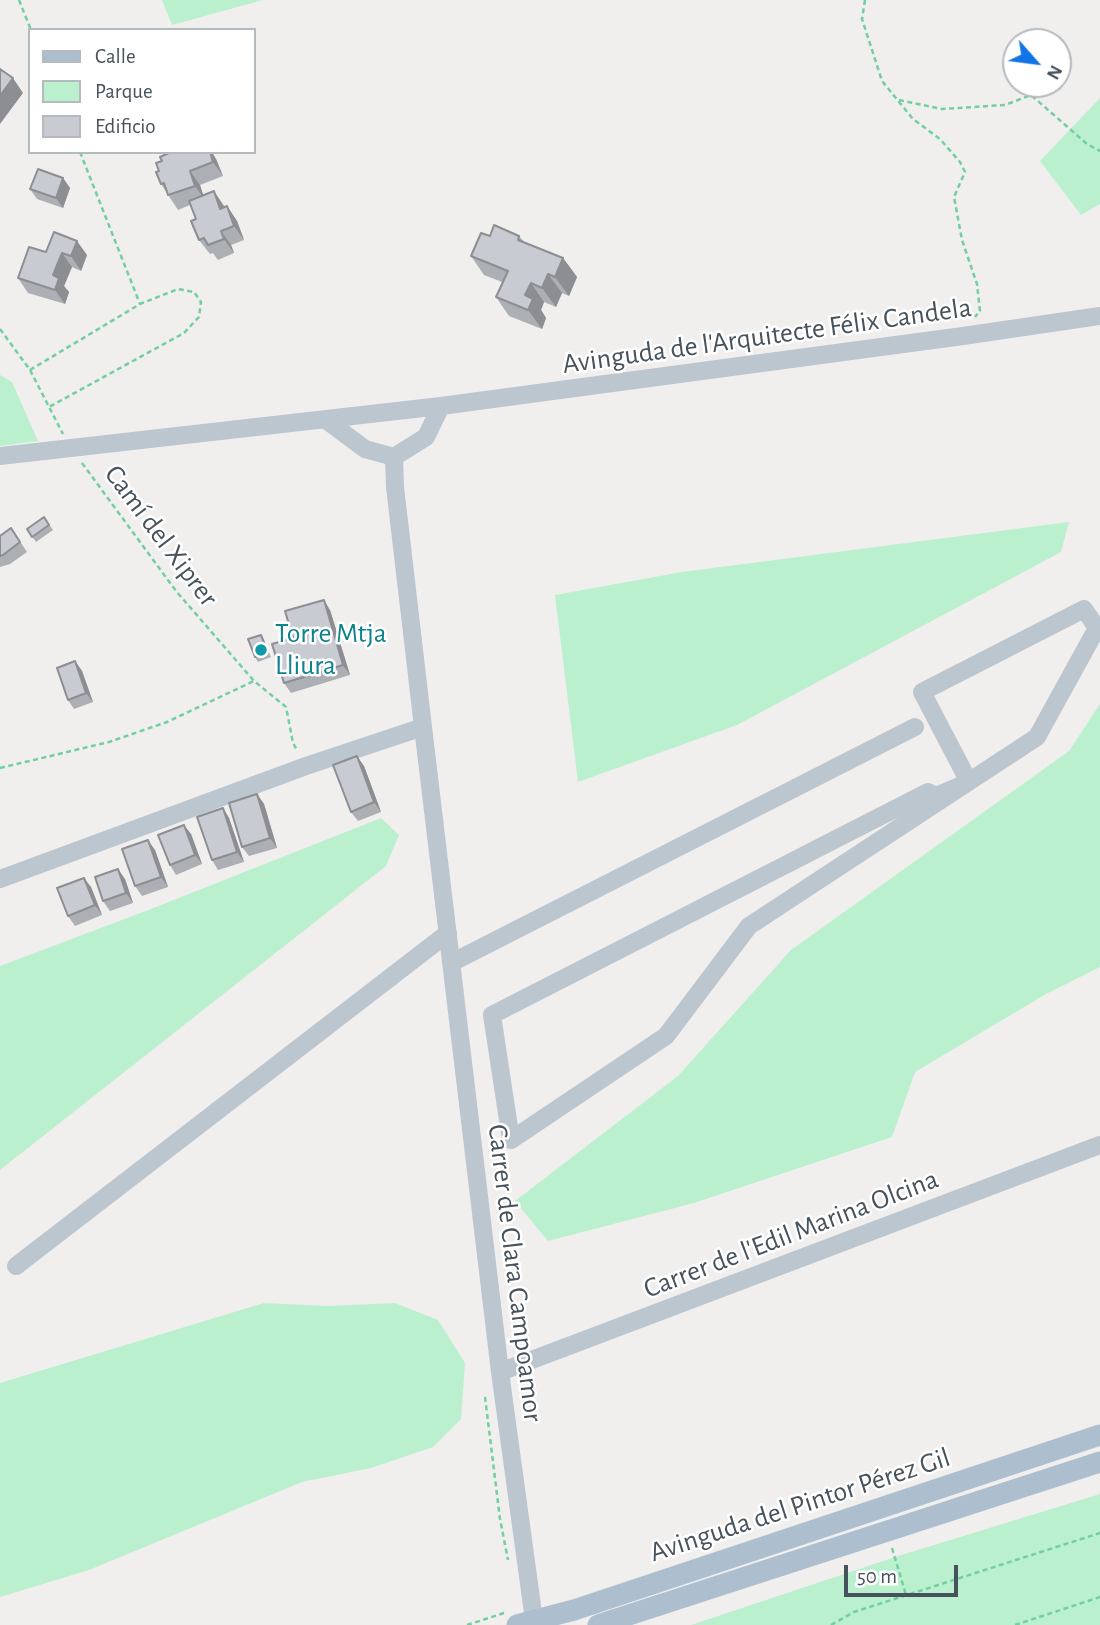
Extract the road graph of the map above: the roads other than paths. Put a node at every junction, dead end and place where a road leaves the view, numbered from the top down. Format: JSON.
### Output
{"nodes":[{"id":1,"x":1100,"y":316,"type":"edge"},
{"id":2,"x":441,"y":406,"type":"junction"},
{"id":3,"x":326,"y":420,"type":"junction"},
{"id":4,"x":0,"y":456,"type":"edge"},
{"id":5,"x":394,"y":457,"type":"junction"},
{"id":6,"x":423,"y":727,"type":"junction"},
{"id":7,"x":915,"y":727,"type":"dead end"},
{"id":8,"x":969,"y":782,"type":"joint"},
{"id":9,"x":0,"y":879,"type":"edge"},
{"id":10,"x":448,"y":933,"type":"junction"},
{"id":11,"x":451,"y":963,"type":"junction"},
{"id":12,"x":1100,"y":1144,"type":"edge"},
{"id":13,"x":16,"y":1266,"type":"dead end"},
{"id":14,"x":500,"y":1372,"type":"junction"},
{"id":15,"x":1100,"y":1434,"type":"edge"},
{"id":16,"x":1100,"y":1462,"type":"edge"},
{"id":17,"x":530,"y":1623,"type":"edge"},
{"id":18,"x":610,"y":1623,"type":"edge"}],
"edges":[{"from":1,"to":2,"type":"street","name":"Avinguda de l'Arquitecte Félix Candela"},
{"from":2,"to":3,"type":"street","name":"Avinguda de l'Arquitecte Félix Candela"},
{"from":2,"to":5,"type":"street"},
{"from":3,"to":4,"type":"street","name":"Avinguda de l'Arquitecte Félix Candela"},
{"from":3,"to":5,"type":"street"},
{"from":5,"to":6,"type":"street","name":"Carrer de Clara Campoamor"},
{"from":6,"to":9,"type":"street"},
{"from":6,"to":10,"type":"street","name":"Carrer de Clara Campoamor"},
{"from":7,"to":11,"type":"street"},
{"from":8,"to":8,"type":"street"},
{"from":10,"to":11,"type":"street","name":"Carrer de Clara Campoamor"},
{"from":10,"to":13,"type":"street"},
{"from":11,"to":14,"type":"street","name":"Carrer de Clara Campoamor"},
{"from":12,"to":14,"type":"street","name":"Carrer de l'Edil Marina Olcina"},
{"from":14,"to":17,"type":"street","name":"Carrer de Clara Campoamor"},
{"from":15,"to":17,"type":"main road","name":"Avinguda del Pintor Pérez Gil"},
{"from":16,"to":18,"type":"main road","name":"Avinguda del Pintor Pérez Gil"}]}
